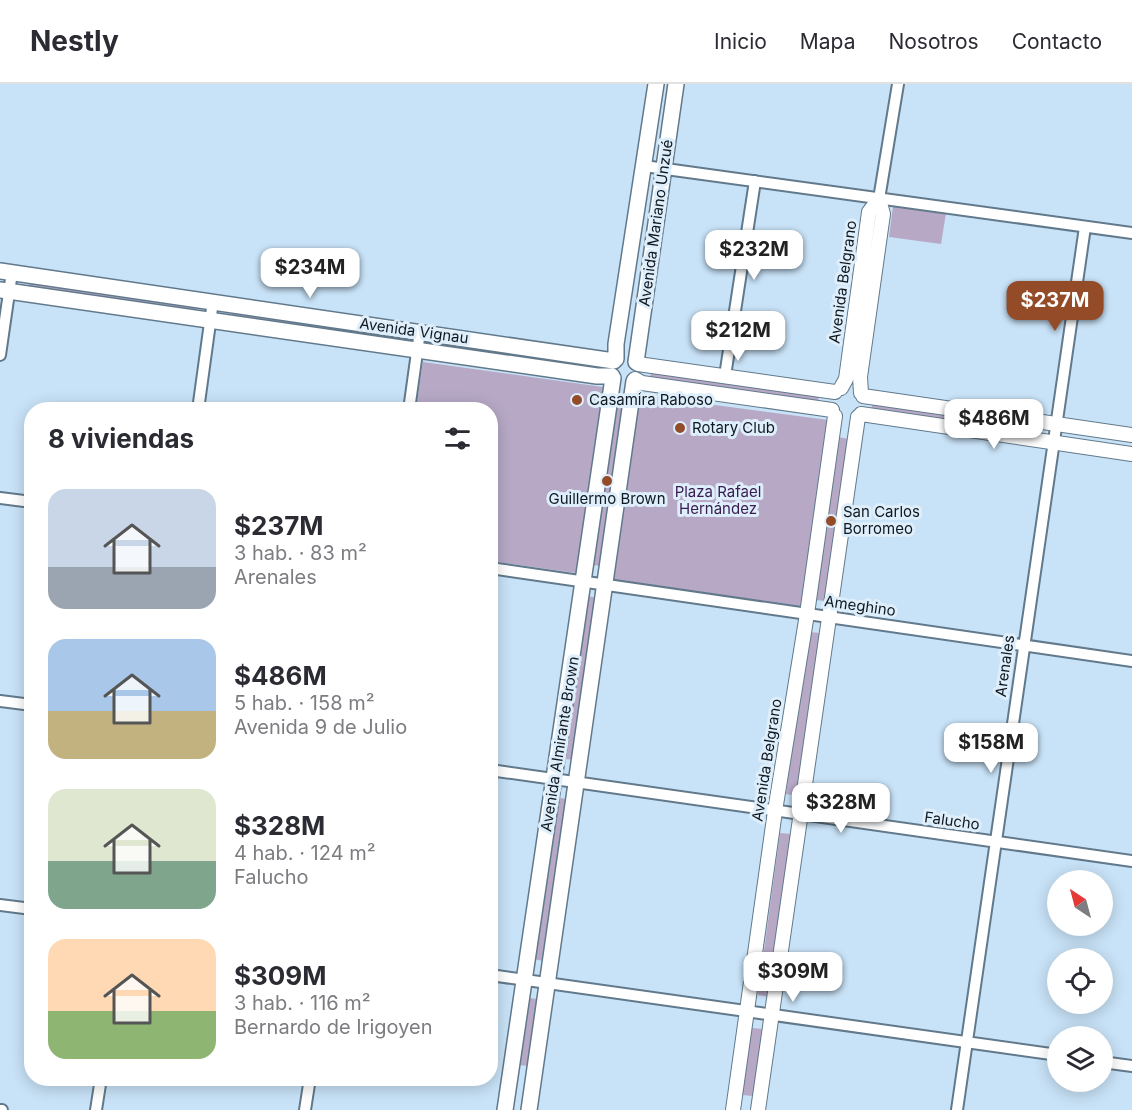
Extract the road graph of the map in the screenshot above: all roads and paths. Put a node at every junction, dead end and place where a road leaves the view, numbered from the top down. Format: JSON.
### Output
{"nodes":[{"id":1,"x":656,"y":84,"type":"edge"},
{"id":2,"x":676,"y":84,"type":"edge"},
{"id":3,"x":898,"y":84,"type":"edge"},
{"id":4,"x":644,"y":166,"type":"junction"},
{"id":5,"x":664,"y":169,"type":"junction"},
{"id":6,"x":755,"y":182,"type":"junction"},
{"id":7,"x":879,"y":199,"type":"junction"},
{"id":8,"x":1085,"y":227,"type":"junction"},
{"id":9,"x":1132,"y":233,"type":"edge"},
{"id":10,"x":6,"y":272,"type":"edge"},
{"id":11,"x":5,"y":290,"type":"edge"},
{"id":12,"x":864,"y":298,"type":"junction"},
{"id":13,"x":213,"y":302,"type":"junction"},
{"id":14,"x":211,"y":320,"type":"junction"},
{"id":15,"x":420,"y":332,"type":"junction"},
{"id":16,"x":417,"y":350,"type":"junction"},
{"id":17,"x":0,"y":355,"type":"edge"},
{"id":18,"x":615,"y":360,"type":"junction"},
{"id":19,"x":636,"y":372,"type":"junction"},
{"id":20,"x":725,"y":376,"type":"junction"},
{"id":21,"x":612,"y":377,"type":"junction"},
{"id":22,"x":838,"y":390,"type":"junction"},
{"id":23,"x":862,"y":394,"type":"junction"},
{"id":24,"x":199,"y":402,"type":"edge"},
{"id":25,"x":410,"y":402,"type":"edge"},
{"id":26,"x":833,"y":413,"type":"junction"},
{"id":27,"x":859,"y":416,"type":"junction"},
{"id":28,"x":1055,"y":424,"type":"junction"},
{"id":29,"x":1132,"y":435,"type":"edge"},
{"id":30,"x":1053,"y":442,"type":"junction"},
{"id":31,"x":1132,"y":454,"type":"edge"},
{"id":32,"x":0,"y":498,"type":"edge"},
{"id":33,"x":24,"y":501,"type":"edge"},
{"id":34,"x":498,"y":569,"type":"edge"},
{"id":35,"x":584,"y":582,"type":"junction"},
{"id":36,"x":604,"y":585,"type":"junction"},
{"id":37,"x":807,"y":614,"type":"junction"},
{"id":38,"x":829,"y":617,"type":"junction"},
{"id":39,"x":1024,"y":645,"type":"junction"},
{"id":40,"x":1132,"y":661,"type":"edge"},
{"id":41,"x":0,"y":701,"type":"edge"},
{"id":42,"x":24,"y":704,"type":"edge"},
{"id":43,"x":498,"y":771,"type":"edge"},
{"id":44,"x":554,"y":779,"type":"junction"},
{"id":45,"x":576,"y":782,"type":"junction"},
{"id":46,"x":775,"y":811,"type":"junction"},
{"id":47,"x":801,"y":814,"type":"junction"},
{"id":48,"x":995,"y":842,"type":"junction"},
{"id":49,"x":1132,"y":861,"type":"edge"},
{"id":50,"x":0,"y":905,"type":"edge"},
{"id":51,"x":24,"y":908,"type":"edge"},
{"id":52,"x":498,"y":976,"type":"edge"},
{"id":53,"x":524,"y":979,"type":"junction"},
{"id":54,"x":548,"y":983,"type":"junction"},
{"id":55,"x":747,"y":1011,"type":"junction"},
{"id":56,"x":772,"y":1015,"type":"junction"},
{"id":57,"x":967,"y":1042,"type":"junction"},
{"id":58,"x":1047,"y":1053,"type":"edge"},
{"id":59,"x":1113,"y":1063,"type":"edge"},
{"id":60,"x":1132,"y":1066,"type":"edge"},
{"id":61,"x":100,"y":1086,"type":"edge"},
{"id":62,"x":309,"y":1086,"type":"edge"},
{"id":63,"x":96,"y":1110,"type":"edge"},
{"id":64,"x":305,"y":1110,"type":"edge"},
{"id":65,"x":505,"y":1110,"type":"edge"},
{"id":66,"x":529,"y":1110,"type":"edge"},
{"id":67,"x":732,"y":1110,"type":"edge"},
{"id":68,"x":758,"y":1110,"type":"edge"},
{"id":69,"x":957,"y":1110,"type":"edge"}],
"edges":[{"from":1,"to":4,"type":"main road","name":"Avenida Mariano Unzué"},
{"from":2,"to":5,"type":"main road","name":"Avenida Mariano Unzué"},
{"from":3,"to":7,"type":"street"},
{"from":4,"to":5,"type":"street"},
{"from":4,"to":18,"type":"main road","name":"Avenida Mariano Unzué"},
{"from":5,"to":6,"type":"street"},
{"from":5,"to":19,"type":"main road","name":"Avenida Mariano Unzué"},
{"from":6,"to":7,"type":"street"},
{"from":6,"to":20,"type":"street"},
{"from":7,"to":8,"type":"street"},
{"from":7,"to":12,"type":"street","name":"Avenida Belgrano"},
{"from":8,"to":9,"type":"street"},
{"from":8,"to":28,"type":"street","name":"Arenales"},
{"from":10,"to":11,"type":"street"},
{"from":10,"to":13,"type":"main road","name":"Avenida Vignau"},
{"from":11,"to":14,"type":"main road","name":"Avenida Vignau"},
{"from":11,"to":17,"type":"street"},
{"from":12,"to":22,"type":"street","name":"Avenida Belgrano"},
{"from":12,"to":23,"type":"street","name":"Avenida Belgrano"},
{"from":13,"to":14,"type":"street"},
{"from":13,"to":15,"type":"main road","name":"Avenida Vignau"},
{"from":14,"to":16,"type":"main road","name":"Avenida Vignau"},
{"from":14,"to":24,"type":"street"},
{"from":15,"to":16,"type":"street"},
{"from":15,"to":18,"type":"main road","name":"Avenida Vignau"},
{"from":16,"to":21,"type":"main road","name":"Avenida Vignau"},
{"from":16,"to":25,"type":"street"},
{"from":18,"to":19,"type":"main road"},
{"from":18,"to":21,"type":"main road"},
{"from":19,"to":20,"type":"street"},
{"from":19,"to":21,"type":"main road"},
{"from":19,"to":26,"type":"street"},
{"from":19,"to":36,"type":"main road","name":"Avenida Almirante Brown"},
{"from":20,"to":22,"type":"street"},
{"from":21,"to":35,"type":"main road","name":"Avenida Almirante Brown"},
{"from":22,"to":23,"type":"street"},
{"from":22,"to":26,"type":"street"},
{"from":23,"to":27,"type":"street"},
{"from":23,"to":28,"type":"street"},
{"from":26,"to":27,"type":"street"},
{"from":26,"to":37,"type":"street","name":"Avenida Belgrano"},
{"from":27,"to":30,"type":"street"},
{"from":27,"to":38,"type":"street"},
{"from":28,"to":29,"type":"street"},
{"from":28,"to":30,"type":"street","name":"Arenales"},
{"from":30,"to":31,"type":"street"},
{"from":30,"to":39,"type":"street","name":"Arenales"},
{"from":32,"to":33,"type":"street"},
{"from":34,"to":35,"type":"street","name":"Ameghino"},
{"from":35,"to":36,"type":"street","name":"Ameghino"},
{"from":35,"to":44,"type":"main road","name":"Avenida Almirante Brown"},
{"from":36,"to":37,"type":"street","name":"Ameghino"},
{"from":36,"to":45,"type":"main road","name":"Avenida Almirante Brown"},
{"from":37,"to":38,"type":"street","name":"Ameghino"},
{"from":37,"to":46,"type":"street","name":"Avenida Belgrano"},
{"from":38,"to":39,"type":"street","name":"Ameghino"},
{"from":38,"to":47,"type":"street"},
{"from":39,"to":40,"type":"street","name":"Ameghino"},
{"from":39,"to":48,"type":"street","name":"Arenales"},
{"from":41,"to":42,"type":"street"},
{"from":43,"to":44,"type":"street","name":"Falucho"},
{"from":44,"to":45,"type":"street","name":"Falucho"},
{"from":44,"to":53,"type":"main road","name":"Avenida Almirante Brown"},
{"from":45,"to":46,"type":"street","name":"Falucho"},
{"from":45,"to":54,"type":"main road","name":"Avenida Almirante Brown"},
{"from":46,"to":47,"type":"street","name":"Falucho"},
{"from":46,"to":55,"type":"street","name":"Avenida Belgrano"},
{"from":47,"to":48,"type":"street","name":"Falucho"},
{"from":47,"to":56,"type":"street"},
{"from":48,"to":49,"type":"street","name":"Falucho"},
{"from":48,"to":57,"type":"street","name":"Arenales"},
{"from":50,"to":51,"type":"street"},
{"from":52,"to":53,"type":"street"},
{"from":53,"to":54,"type":"street"},
{"from":53,"to":65,"type":"main road","name":"Avenida Almirante Brown"},
{"from":54,"to":55,"type":"street"},
{"from":54,"to":66,"type":"main road","name":"Avenida Almirante Brown"},
{"from":55,"to":56,"type":"street"},
{"from":55,"to":67,"type":"street","name":"Avenida Belgrano"},
{"from":56,"to":57,"type":"street"},
{"from":56,"to":68,"type":"street"},
{"from":57,"to":58,"type":"street"},
{"from":57,"to":69,"type":"street","name":"Arenales"},
{"from":59,"to":60,"type":"street"},
{"from":61,"to":63,"type":"street"},
{"from":62,"to":64,"type":"street"}]}
